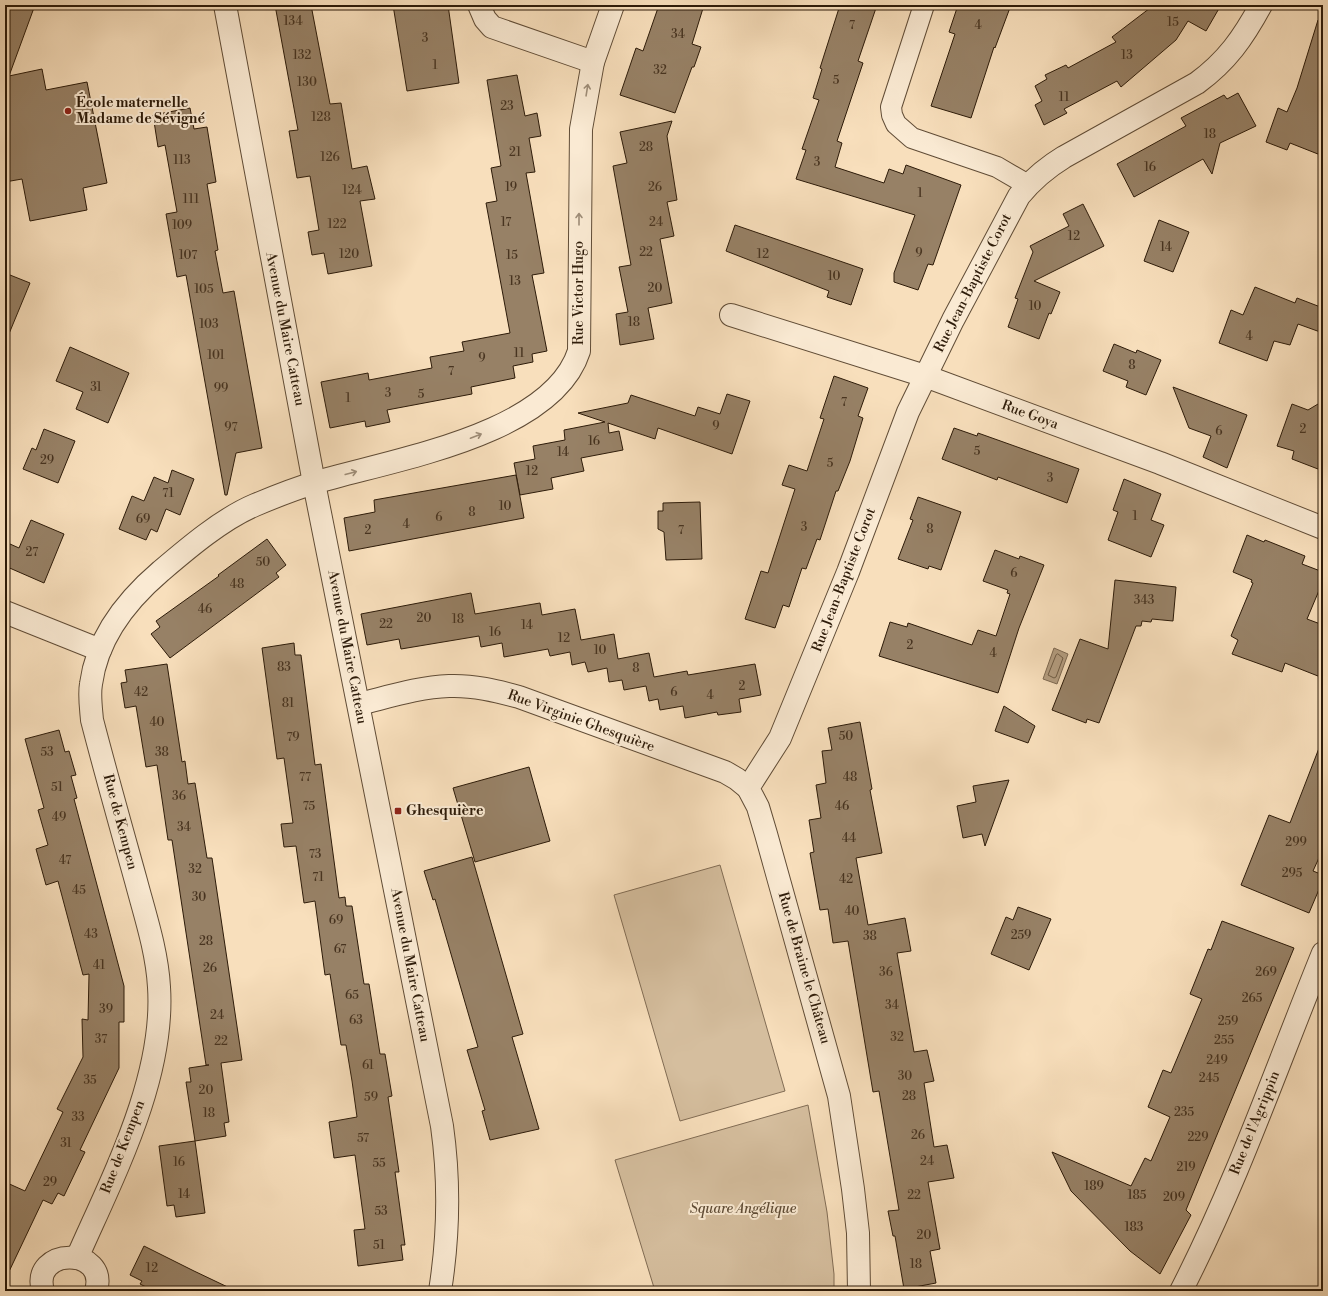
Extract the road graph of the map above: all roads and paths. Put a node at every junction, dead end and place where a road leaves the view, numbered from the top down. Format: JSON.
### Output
{"nodes":[{"id":1,"x":224,"y":5,"type":"edge"},
{"id":2,"x":479,"y":5,"type":"edge"},
{"id":3,"x":613,"y":5,"type":"edge"},
{"id":4,"x":924,"y":5,"type":"edge"},
{"id":5,"x":1261,"y":5,"type":"edge"},
{"id":6,"x":593,"y":62,"type":"junction"},
{"id":7,"x":1028,"y":184,"type":"junction"},
{"id":8,"x":731,"y":315,"type":"dead end"},
{"id":9,"x":925,"y":376,"type":"junction"},
{"id":10,"x":314,"y":483,"type":"junction"},
{"id":11,"x":1323,"y":528,"type":"edge"},
{"id":12,"x":5,"y":612,"type":"edge"},
{"id":13,"x":100,"y":650,"type":"junction"},
{"id":14,"x":359,"y":704,"type":"junction"},
{"id":15,"x":748,"y":788,"type":"junction"},
{"id":16,"x":1323,"y":953,"type":"edge"},
{"id":17,"x":78,"y":1258,"type":"junction"},
{"id":18,"x":43,"y":1291,"type":"edge"},
{"id":19,"x":96,"y":1291,"type":"edge"},
{"id":20,"x":440,"y":1291,"type":"edge"},
{"id":21,"x":859,"y":1291,"type":"edge"},
{"id":22,"x":1181,"y":1291,"type":"edge"}],
"edges":[{"from":1,"to":10,"type":"street","name":"Avenue du Maire Catteau"},
{"from":2,"to":6,"type":"street"},
{"from":3,"to":6,"type":"street","name":"Rue Victor Hugo"},
{"from":4,"to":7,"type":"street"},
{"from":5,"to":7,"type":"street","name":"Rue Jean-Baptiste Corot"},
{"from":10,"to":6,"type":"street","name":"Rue Victor Hugo","one_way":true},
{"from":7,"to":9,"type":"street","name":"Rue Jean-Baptiste Corot"},
{"from":8,"to":9,"type":"street","name":"Rue Goya"},
{"from":9,"to":11,"type":"street","name":"Rue Goya"},
{"from":9,"to":15,"type":"street","name":"Rue Jean-Baptiste Corot"},
{"from":10,"to":13,"type":"street","name":"Rue de Kempen"},
{"from":10,"to":14,"type":"street","name":"Avenue du Maire Catteau"},
{"from":12,"to":13,"type":"street"},
{"from":13,"to":17,"type":"street","name":"Rue de Kempen"},
{"from":14,"to":15,"type":"street","name":"Rue Virginie Ghesquière"},
{"from":14,"to":20,"type":"street","name":"Avenue du Maire Catteau"},
{"from":15,"to":21,"type":"street","name":"Rue de Braine le Château"},
{"from":16,"to":22,"type":"street","name":"Rue de l'Agrippin"},
{"from":17,"to":18,"type":"street"},
{"from":17,"to":19,"type":"street"}]}
